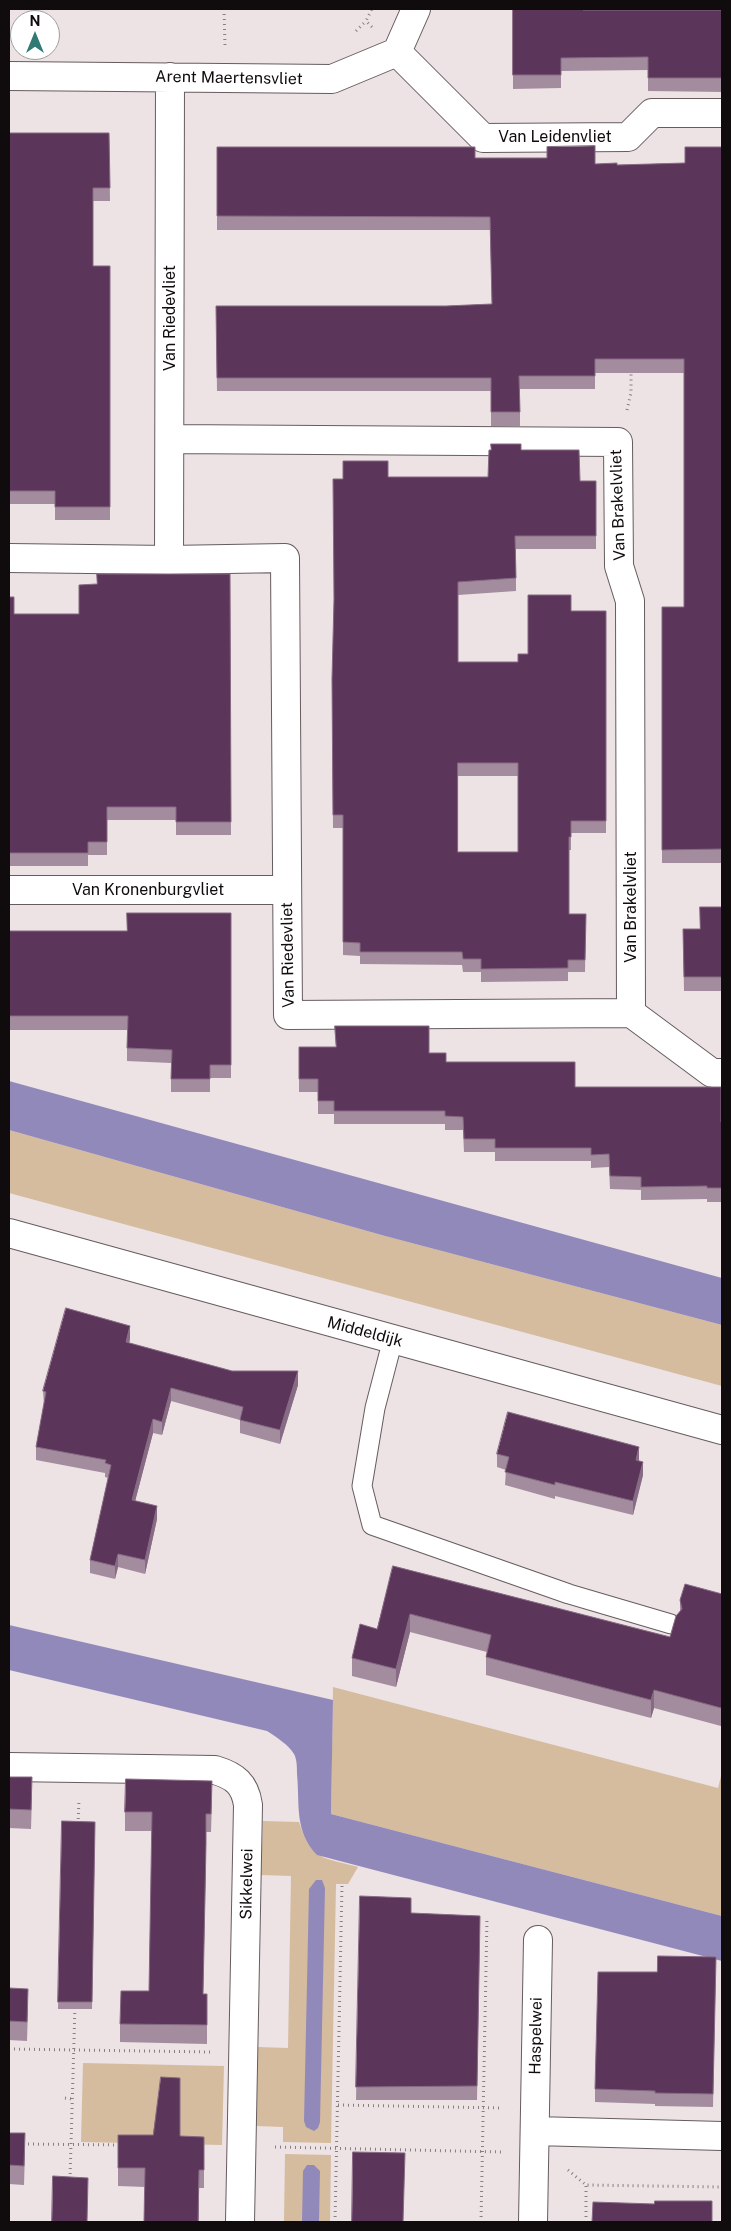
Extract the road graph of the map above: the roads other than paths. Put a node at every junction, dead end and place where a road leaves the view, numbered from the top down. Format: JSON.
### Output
{"nodes":[{"id":1,"x":416,"y":9,"type":"edge"},
{"id":2,"x":397,"y":52,"type":"junction"},
{"id":3,"x":9,"y":76,"type":"edge"},
{"id":4,"x":170,"y":77,"type":"junction"},
{"id":5,"x":722,"y":113,"type":"edge"},
{"id":6,"x":170,"y":439,"type":"junction"},
{"id":7,"x":9,"y":558,"type":"edge"},
{"id":8,"x":169,"y":560,"type":"junction"},
{"id":9,"x":9,"y":890,"type":"edge"},
{"id":10,"x":287,"y":890,"type":"junction"},
{"id":11,"x":631,"y":1013,"type":"junction"},
{"id":12,"x":722,"y":1073,"type":"edge"},
{"id":13,"x":9,"y":1233,"type":"edge"},
{"id":14,"x":393,"y":1340,"type":"junction"},
{"id":15,"x":722,"y":1430,"type":"edge"},
{"id":16,"x":671,"y":1624,"type":"dead end"},
{"id":17,"x":9,"y":1766,"type":"edge"},
{"id":18,"x":538,"y":1940,"type":"dead end"},
{"id":19,"x":722,"y":2136,"type":"edge"},
{"id":20,"x":535,"y":2142,"type":"junction"},
{"id":21,"x":240,"y":2222,"type":"edge"},
{"id":22,"x":533,"y":2222,"type":"edge"}],
"edges":[{"from":1,"to":2,"type":"street"},
{"from":2,"to":4,"type":"street","name":"Arent Maertensvliet"},
{"from":2,"to":5,"type":"street","name":"Van Leidenvliet"},
{"from":3,"to":4,"type":"street","name":"Arent Maertensvliet"},
{"from":4,"to":6,"type":"street","name":"Van Riedevliet"},
{"from":6,"to":8,"type":"street","name":"Van Riedevliet"},
{"from":6,"to":11,"type":"street","name":"Van Brakelvliet"},
{"from":7,"to":8,"type":"street","name":"Van Riedevliet"},
{"from":8,"to":10,"type":"street","name":"Van Riedevliet"},
{"from":9,"to":10,"type":"street","name":"Van Kronenburgvliet"},
{"from":10,"to":11,"type":"street","name":"Van Riedevliet"},
{"from":11,"to":12,"type":"street"},
{"from":13,"to":14,"type":"street","name":"Middeldijk"},
{"from":14,"to":15,"type":"street","name":"Middeldijk"},
{"from":14,"to":16,"type":"lane"},
{"from":17,"to":21,"type":"street","name":"Sikkelwei"},
{"from":18,"to":20,"type":"street","name":"Haspelwei"},
{"from":19,"to":20,"type":"street"},
{"from":20,"to":22,"type":"street","name":"Haspelwei"}]}
